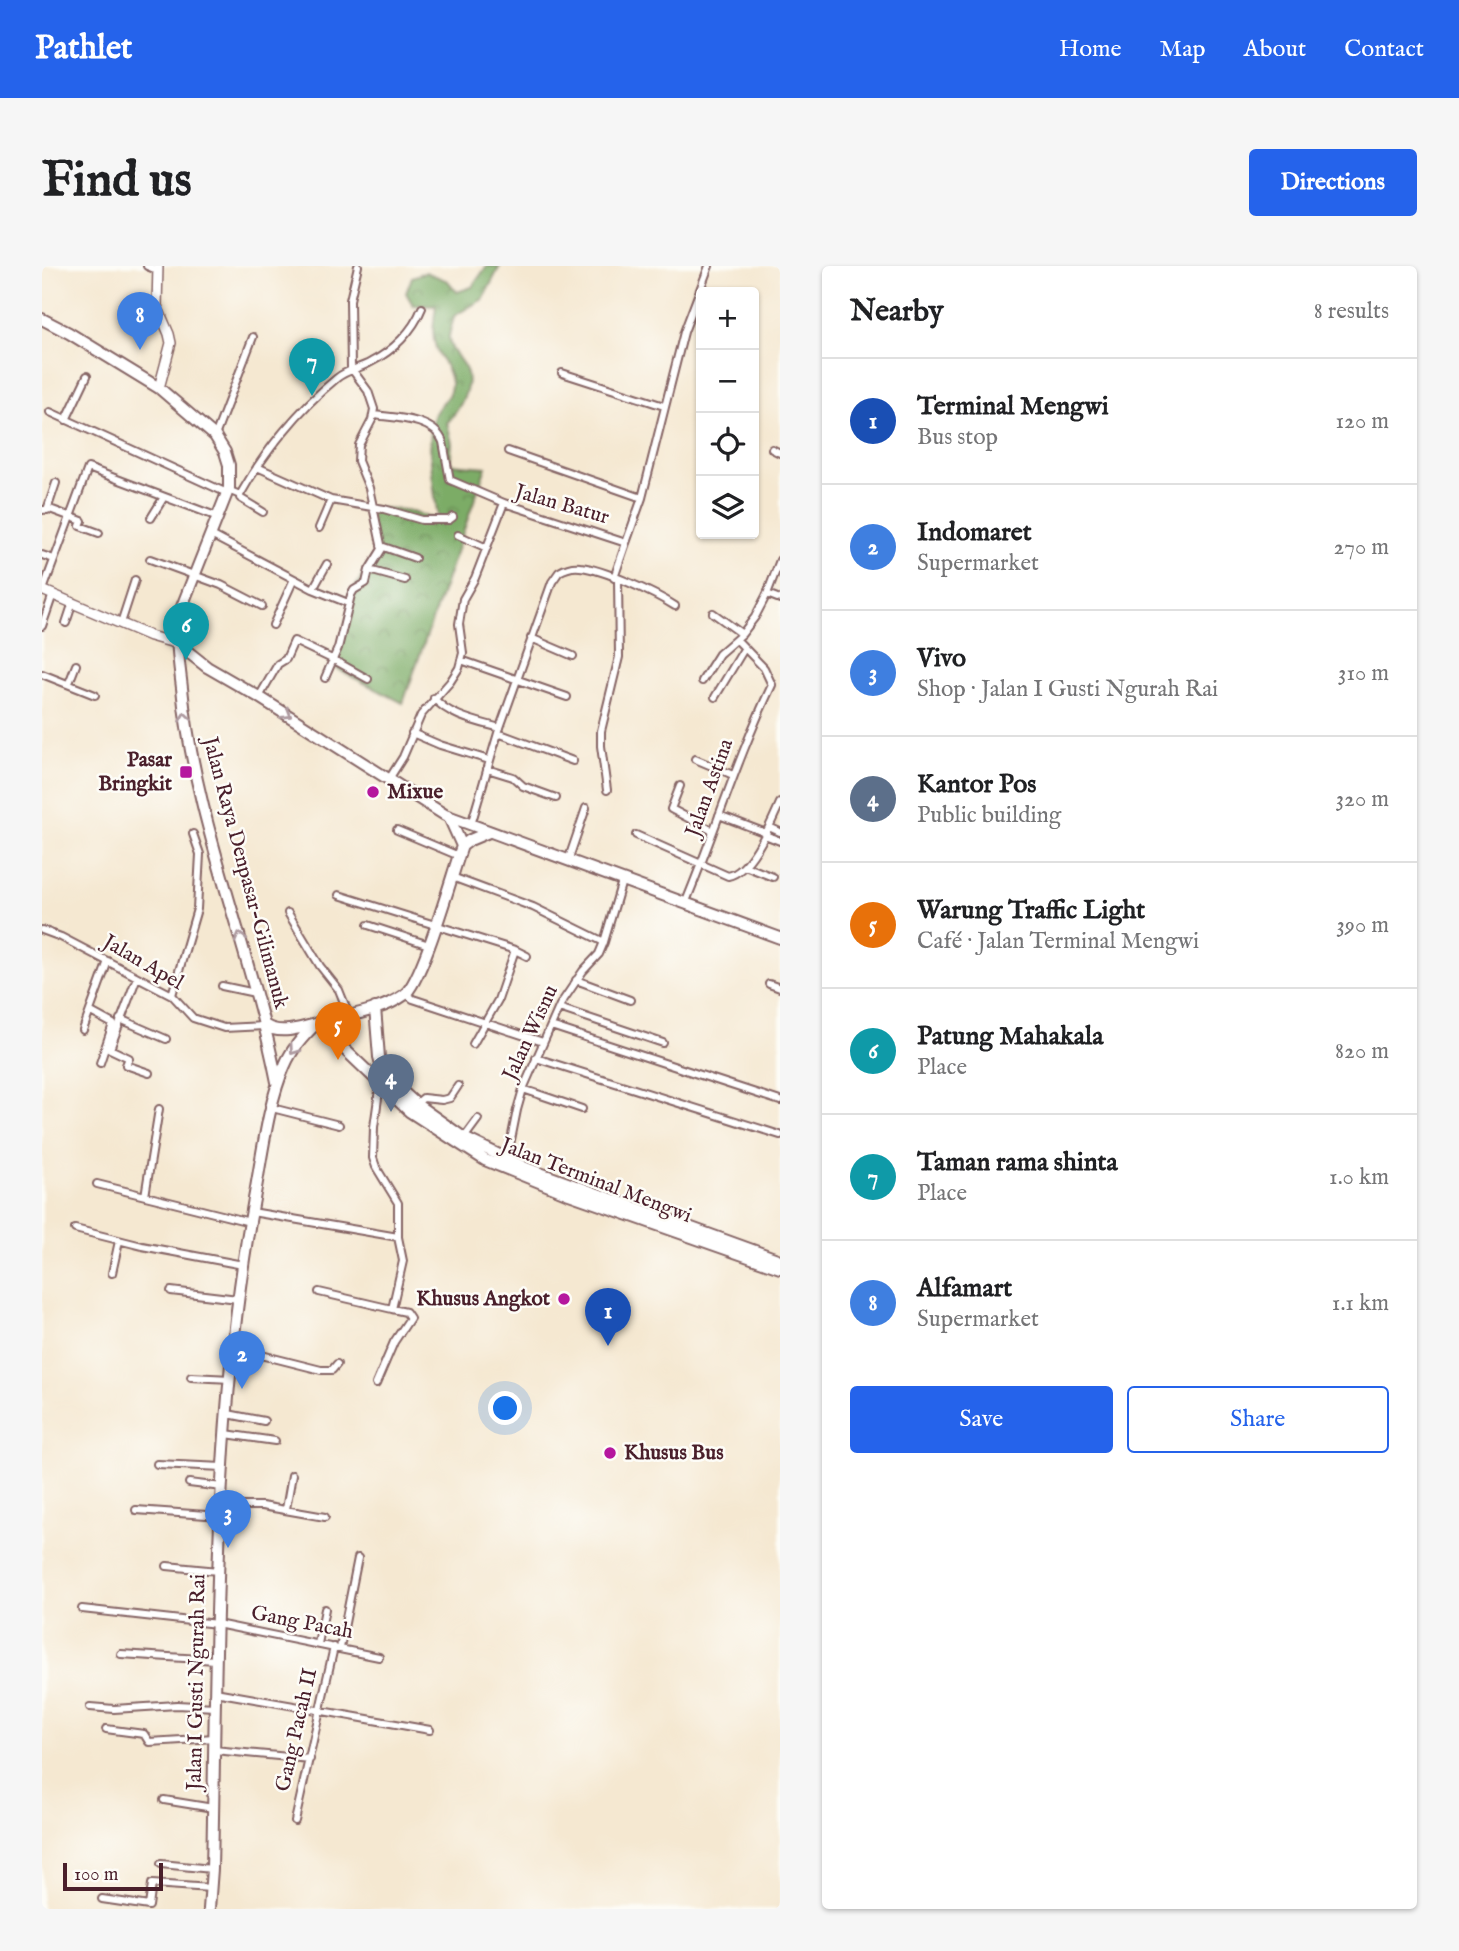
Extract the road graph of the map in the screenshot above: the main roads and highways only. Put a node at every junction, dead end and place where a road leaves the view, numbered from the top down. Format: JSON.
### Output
{"nodes":[{"id":1,"x":42,"y":319,"type":"edge"},
{"id":2,"x":178,"y":644,"type":"junction"},
{"id":3,"x":207,"y":667,"type":"junction"},
{"id":4,"x":181,"y":675,"type":"junction"},
{"id":5,"x":449,"y":817,"type":"junction"},
{"id":6,"x":490,"y":832,"type":"junction"},
{"id":7,"x":460,"y":851,"type":"junction"},
{"id":8,"x":780,"y":938,"type":"edge"},
{"id":9,"x":375,"y":1008,"type":"junction"},
{"id":10,"x":317,"y":1023,"type":"junction"},
{"id":11,"x":266,"y":1026,"type":"junction"},
{"id":12,"x":277,"y":1082,"type":"junction"},
{"id":13,"x":413,"y":1107,"type":"junction"},
{"id":14,"x":506,"y":1165,"type":"junction"},
{"id":15,"x":780,"y":1259,"type":"edge"},
{"id":16,"x":780,"y":1268,"type":"edge"},
{"id":17,"x":209,"y":1909,"type":"edge"}],
"edges":[{"from":1,"to":2,"type":"highway","name":"Jalan Raya Denpasar-Gilimanuk"},
{"from":2,"to":3,"type":"highway"},
{"from":2,"to":4,"type":"highway","name":"Jalan Raya Denpasar-Gilimanuk"},
{"from":3,"to":4,"type":"highway"},
{"from":3,"to":5,"type":"highway","one_way":true},
{"from":11,"to":4,"type":"highway","name":"Jalan Raya Denpasar-Gilimanuk","one_way":true},
{"from":5,"to":6,"type":"highway"},
{"from":5,"to":7,"type":"highway"},
{"from":6,"to":7,"type":"highway"},
{"from":6,"to":8,"type":"highway"},
{"from":7,"to":9,"type":"highway","name":"Jalan Raya Denpasar-Gilimanuk"},
{"from":9,"to":10,"type":"highway","name":"Jalan Raya Denpasar-Gilimanuk"},
{"from":9,"to":13,"type":"highway","name":"Jalan Terminal Mengwi"},
{"from":10,"to":11,"type":"highway","name":"Jalan Raya Denpasar-Gilimanuk"},
{"from":10,"to":12,"type":"highway","one_way":true},
{"from":10,"to":13,"type":"highway","name":"Jalan Terminal Mengwi"},
{"from":11,"to":12,"type":"highway"},
{"from":12,"to":17,"type":"highway","name":"Jalan I Gusti Ngurah Rai"},
{"from":13,"to":14,"type":"highway","name":"Jalan Terminal Mengwi"},
{"from":13,"to":14,"type":"highway","name":"Jalan Terminal Mengwi"},
{"from":14,"to":15,"type":"highway","name":"Jalan Terminal Mengwi"},
{"from":14,"to":16,"type":"highway","name":"Jalan Terminal Mengwi"}]}
